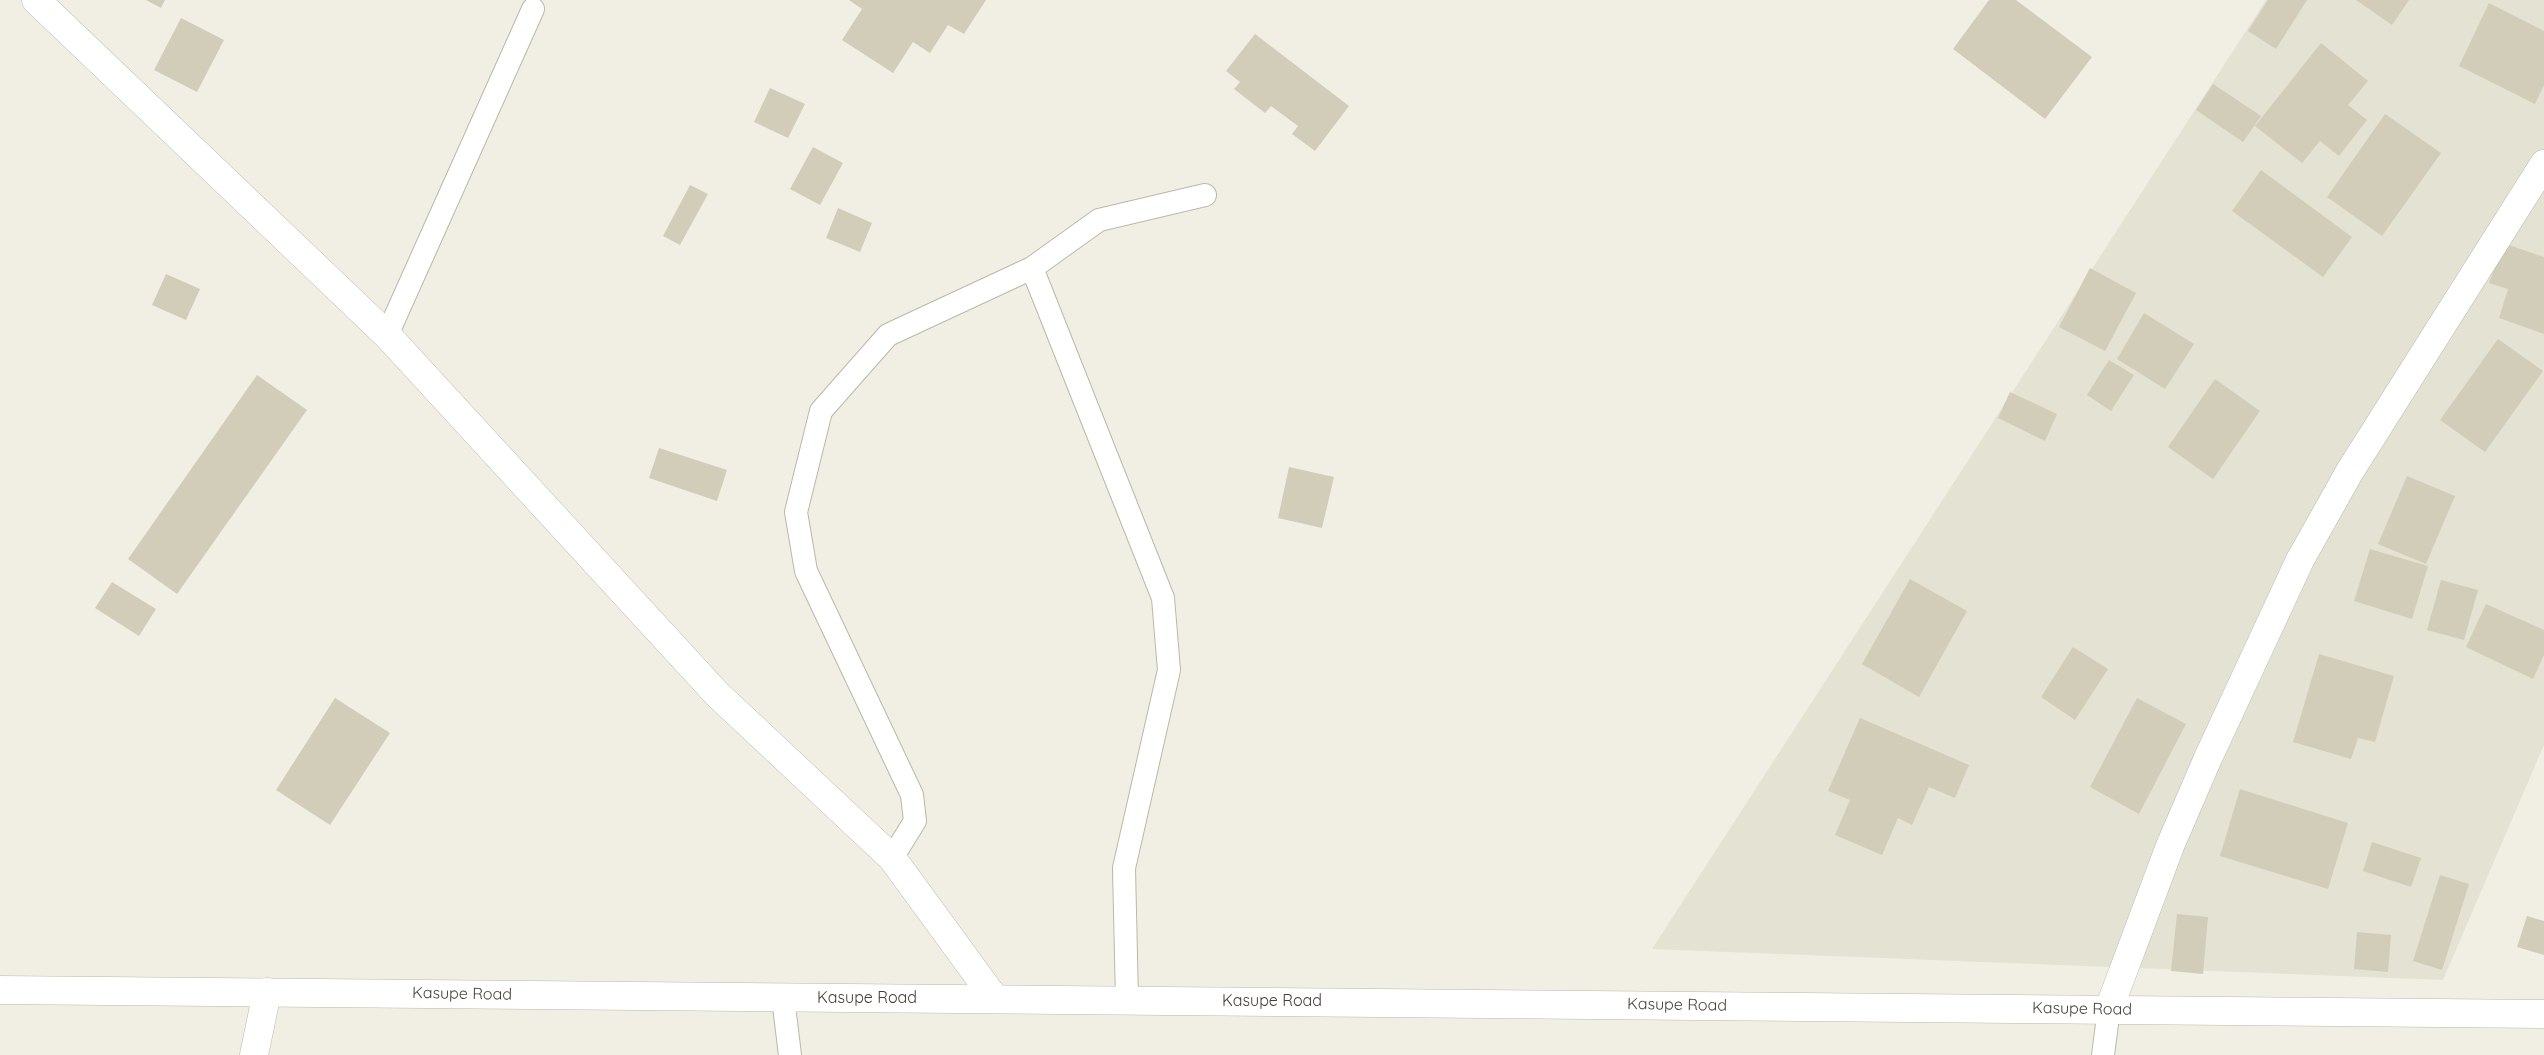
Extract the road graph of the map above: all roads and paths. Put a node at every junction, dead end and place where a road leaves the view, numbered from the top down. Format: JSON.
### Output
{"nodes":[{"id":1,"x":36,"y":0,"type":"edge"},
{"id":2,"x":533,"y":9,"type":"dead end"},
{"id":3,"x":2544,"y":164,"type":"edge"},
{"id":4,"x":1204,"y":195,"type":"dead end"},
{"id":5,"x":1032,"y":268,"type":"junction"},
{"id":6,"x":387,"y":336,"type":"junction"},
{"id":7,"x":892,"y":858,"type":"junction"},
{"id":8,"x":0,"y":990,"type":"edge"},
{"id":9,"x":267,"y":992,"type":"junction"},
{"id":10,"x":784,"y":998,"type":"junction"},
{"id":11,"x":995,"y":999,"type":"junction"},
{"id":12,"x":1127,"y":1000,"type":"junction"},
{"id":13,"x":2109,"y":1009,"type":"junction"},
{"id":14,"x":2544,"y":1014,"type":"edge"},
{"id":15,"x":254,"y":1055,"type":"edge"},
{"id":16,"x":790,"y":1055,"type":"edge"},
{"id":17,"x":2103,"y":1055,"type":"edge"}],
"edges":[{"from":1,"to":6,"type":"street"},
{"from":2,"to":6,"type":"lane"},
{"from":3,"to":13,"type":"street"},
{"from":4,"to":5,"type":"lane"},
{"from":5,"to":7,"type":"lane"},
{"from":5,"to":12,"type":"lane"},
{"from":6,"to":7,"type":"street"},
{"from":7,"to":11,"type":"street"},
{"from":8,"to":9,"type":"street","name":"Kasupe Road"},
{"from":9,"to":10,"type":"street","name":"Kasupe Road"},
{"from":9,"to":15,"type":"street"},
{"from":10,"to":11,"type":"street","name":"Kasupe Road"},
{"from":10,"to":16,"type":"lane"},
{"from":11,"to":12,"type":"street","name":"Kasupe Road"},
{"from":12,"to":13,"type":"street","name":"Kasupe Road"},
{"from":13,"to":14,"type":"street","name":"Kasupe Road"},
{"from":13,"to":17,"type":"lane"}]}
